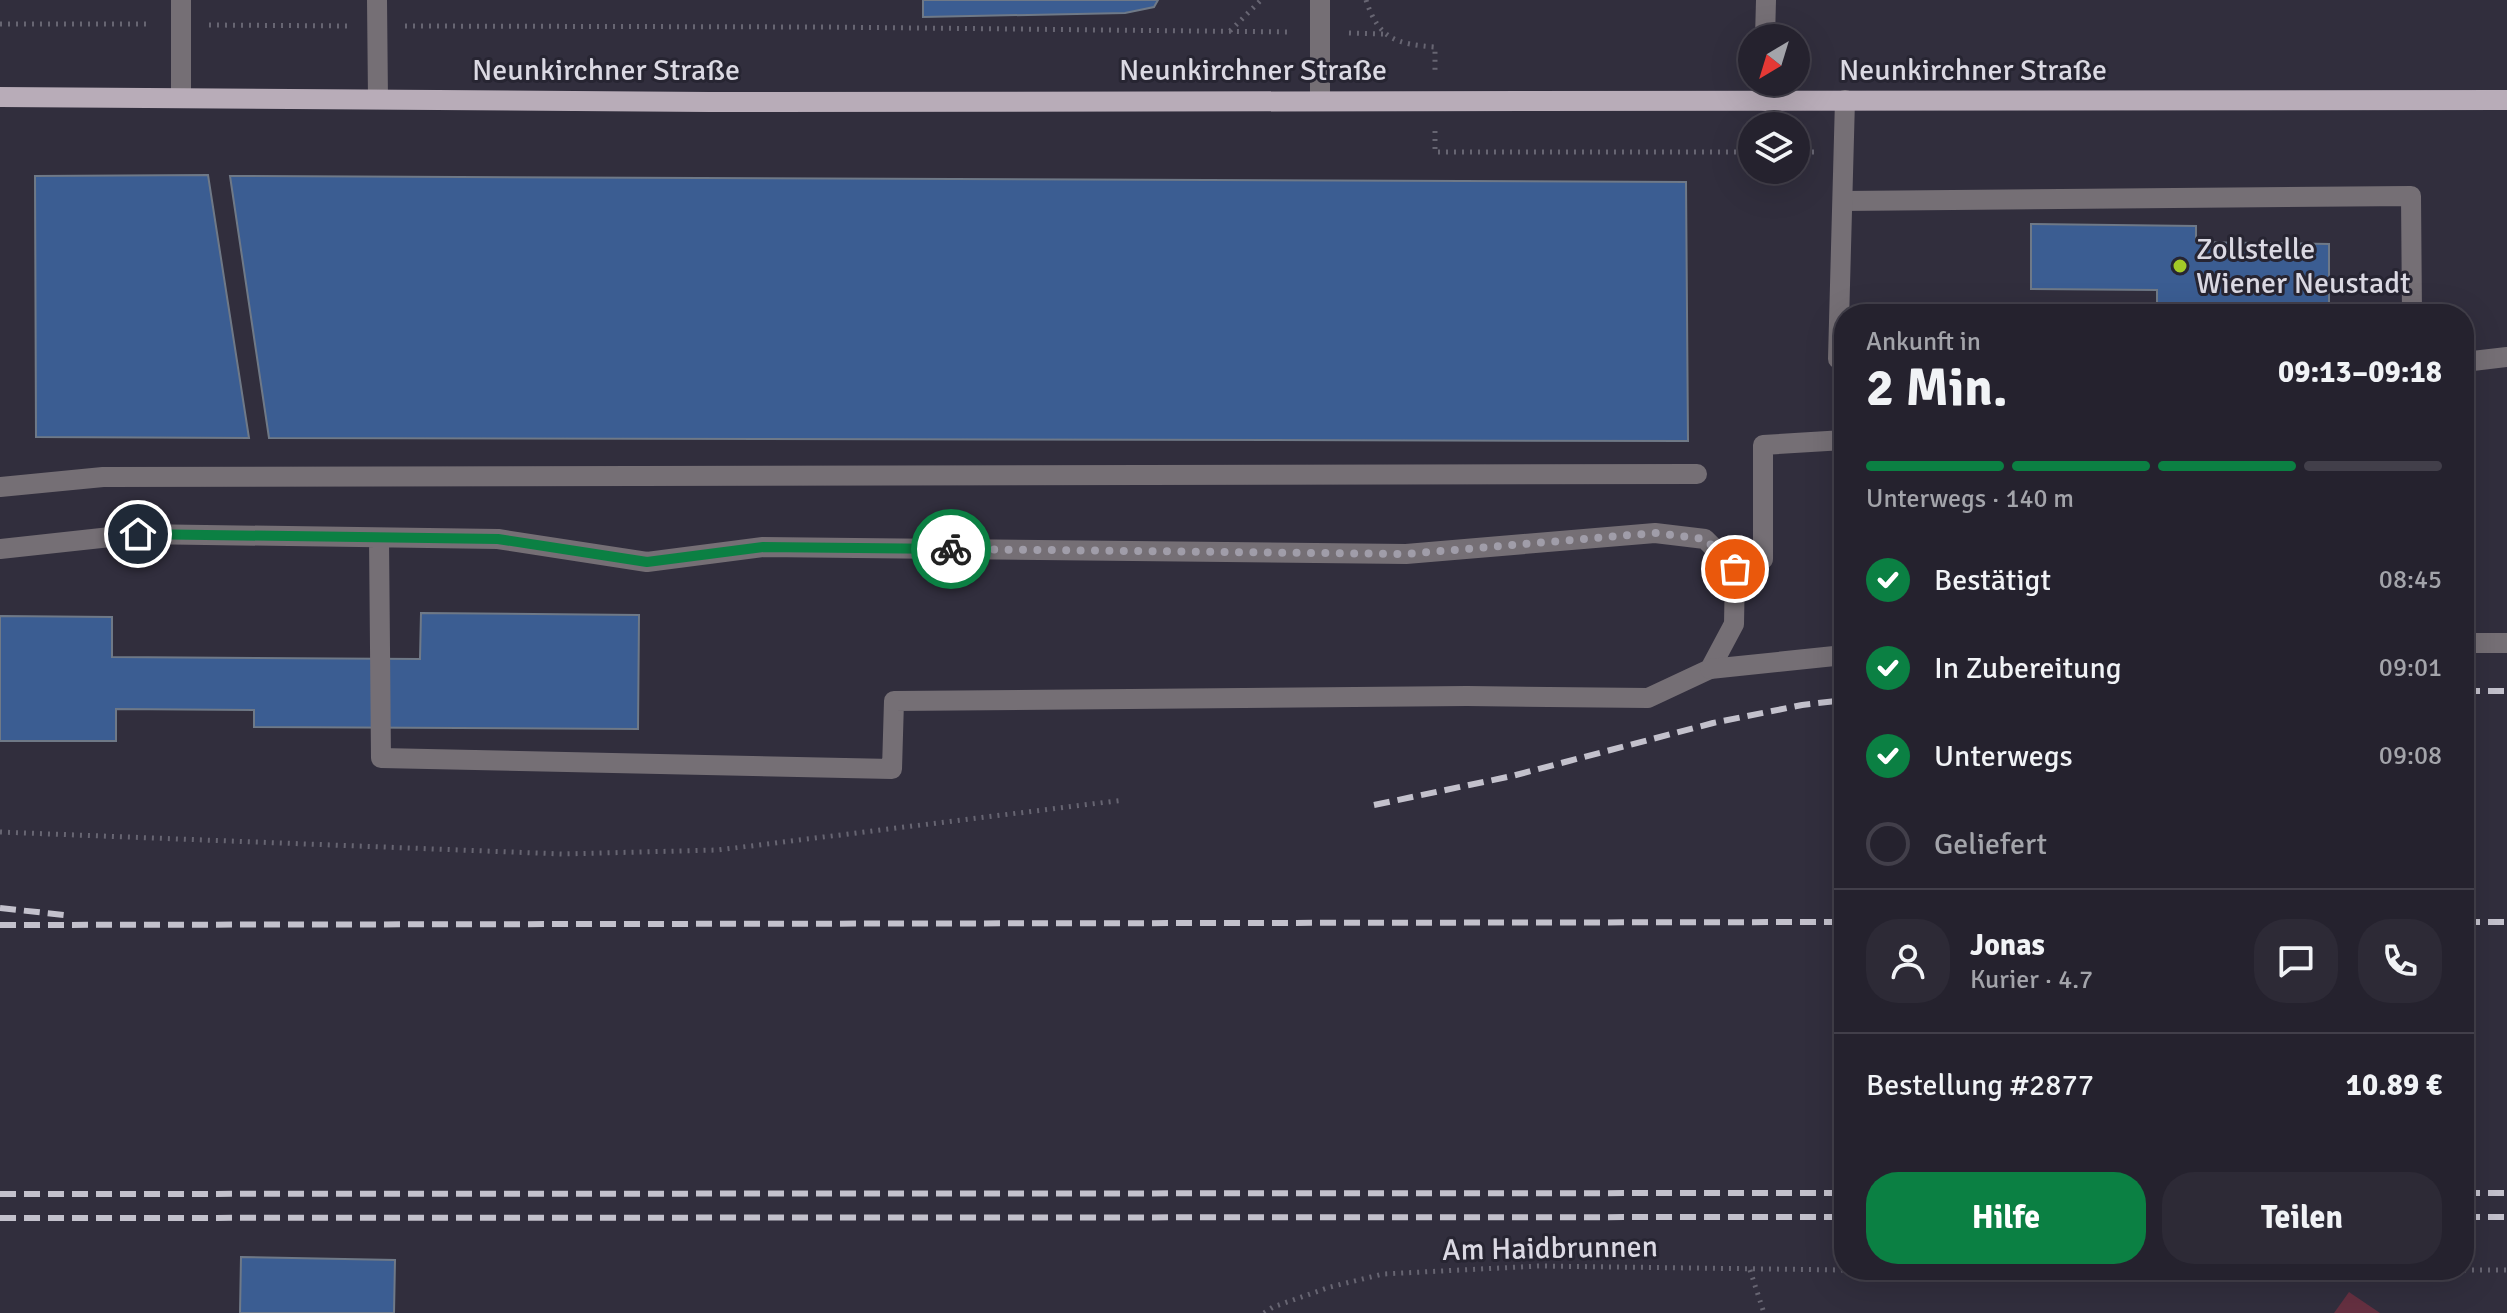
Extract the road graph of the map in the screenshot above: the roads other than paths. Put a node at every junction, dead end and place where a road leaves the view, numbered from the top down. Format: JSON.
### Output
{"nodes":[{"id":1,"x":181,"y":0,"type":"edge"},
{"id":2,"x":377,"y":0,"type":"edge"},
{"id":3,"x":1320,"y":0,"type":"edge"},
{"id":4,"x":1766,"y":0,"type":"edge"},
{"id":5,"x":1765,"y":24,"type":"edge"},
{"id":6,"x":1738,"y":92,"type":"edge"},
{"id":7,"x":1805,"y":96,"type":"edge"},
{"id":8,"x":0,"y":97,"type":"edge"},
{"id":9,"x":181,"y":97,"type":"junction"},
{"id":10,"x":378,"y":99,"type":"junction"},
{"id":11,"x":1320,"y":100,"type":"junction"},
{"id":12,"x":1845,"y":100,"type":"junction"},
{"id":13,"x":2507,"y":100,"type":"edge"},
{"id":14,"x":1843,"y":201,"type":"junction"},
{"id":15,"x":1840,"y":304,"type":"edge"},
{"id":16,"x":2412,"y":304,"type":"edge"},
{"id":17,"x":2507,"y":357,"type":"edge"},
{"id":18,"x":2474,"y":361,"type":"edge"},
{"id":19,"x":1834,"y":441,"type":"edge"},
{"id":20,"x":1697,"y":474,"type":"dead end"},
{"id":21,"x":0,"y":487,"type":"edge"},
{"id":22,"x":379,"y":538,"type":"junction"},
{"id":23,"x":0,"y":549,"type":"edge"},
{"id":24,"x":1735,"y":569,"type":"junction"},
{"id":25,"x":2474,"y":643,"type":"edge"},
{"id":26,"x":2507,"y":643,"type":"edge"},
{"id":27,"x":1834,"y":656,"type":"edge"},
{"id":28,"x":1710,"y":669,"type":"junction"}],
"edges":[{"from":1,"to":9,"type":"street"},
{"from":2,"to":10,"type":"street"},
{"from":3,"to":11,"type":"street"},
{"from":4,"to":5,"type":"street"},
{"from":6,"to":11,"type":"main road","name":"Neunkirchner Straße"},
{"from":7,"to":12,"type":"main road","name":"Neunkirchner Straße"},
{"from":8,"to":9,"type":"main road","name":"Neunkirchner Straße"},
{"from":9,"to":10,"type":"main road","name":"Neunkirchner Straße"},
{"from":10,"to":11,"type":"main road","name":"Neunkirchner Straße"},
{"from":12,"to":13,"type":"main road","name":"Neunkirchner Straße"},
{"from":12,"to":14,"type":"street"},
{"from":14,"to":15,"type":"street"},
{"from":14,"to":16,"type":"street"},
{"from":17,"to":18,"type":"street"},
{"from":19,"to":24,"type":"street"},
{"from":20,"to":21,"type":"street"},
{"from":22,"to":23,"type":"street"},
{"from":22,"to":24,"type":"street"},
{"from":22,"to":28,"type":"street"},
{"from":24,"to":28,"type":"street"},
{"from":25,"to":26,"type":"street"},
{"from":27,"to":28,"type":"street"}]}
